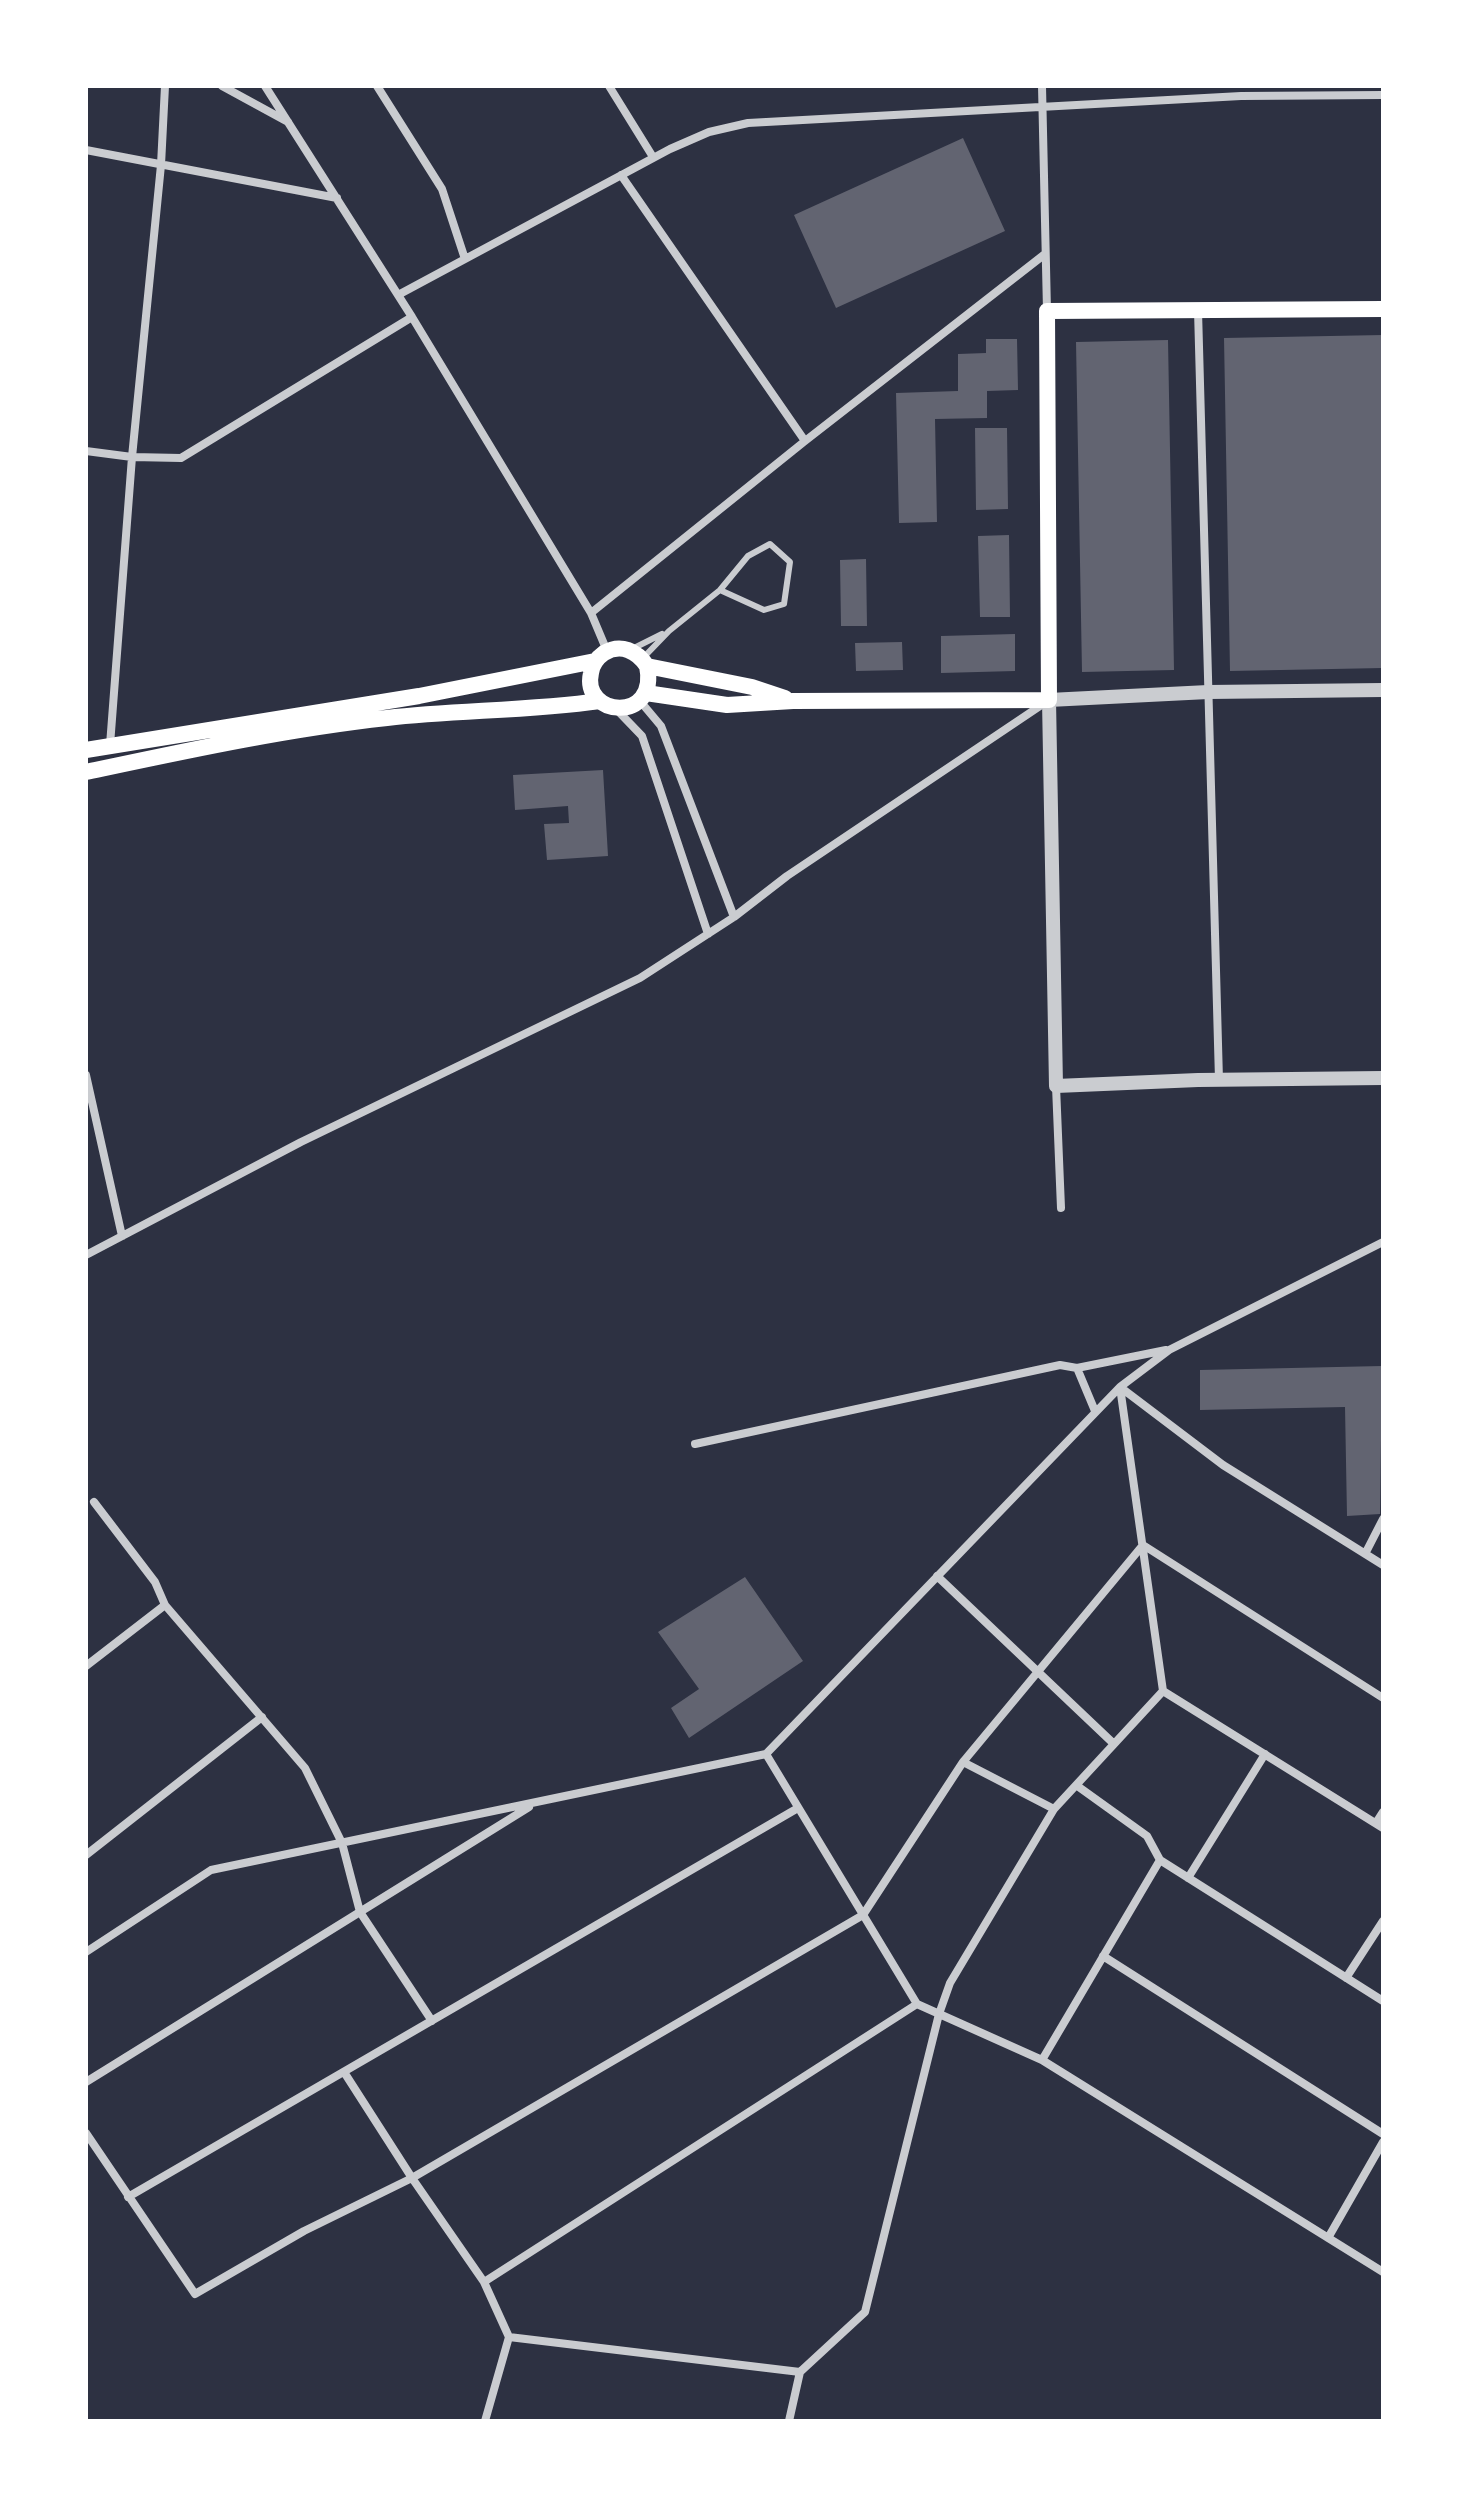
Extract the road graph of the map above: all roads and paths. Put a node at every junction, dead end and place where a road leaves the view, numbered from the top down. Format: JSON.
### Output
{"nodes":[{"id":1,"x":165,"y":86,"type":"edge"},
{"id":2,"x":222,"y":86,"type":"edge"},
{"id":3,"x":265,"y":86,"type":"edge"},
{"id":4,"x":377,"y":86,"type":"edge"},
{"id":5,"x":609,"y":86,"type":"edge"},
{"id":6,"x":1042,"y":86,"type":"edge"},
{"id":7,"x":1240,"y":91,"type":"edge"},
{"id":8,"x":1383,"y":95,"type":"edge"},
{"id":9,"x":1042,"y":107,"type":"junction"},
{"id":10,"x":290,"y":124,"type":"junction"},
{"id":11,"x":86,"y":150,"type":"edge"},
{"id":12,"x":653,"y":157,"type":"junction"},
{"id":13,"x":161,"y":165,"type":"junction"},
{"id":14,"x":621,"y":175,"type":"junction"},
{"id":15,"x":337,"y":198,"type":"junction"},
{"id":16,"x":1045,"y":254,"type":"junction"},
{"id":17,"x":465,"y":259,"type":"junction"},
{"id":18,"x":398,"y":295,"type":"junction"},
{"id":19,"x":1383,"y":309,"type":"edge"},
{"id":20,"x":1198,"y":310,"type":"junction"},
{"id":21,"x":1047,"y":311,"type":"junction"},
{"id":22,"x":412,"y":317,"type":"junction"},
{"id":23,"x":805,"y":441,"type":"junction"},
{"id":24,"x":86,"y":451,"type":"edge"},
{"id":25,"x":132,"y":457,"type":"junction"},
{"id":26,"x":720,"y":590,"type":"junction"},
{"id":27,"x":591,"y":613,"type":"junction"},
{"id":28,"x":669,"y":631,"type":"junction"},
{"id":29,"x":601,"y":656,"type":"junction"},
{"id":30,"x":640,"y":658,"type":"junction"},
{"id":31,"x":1383,"y":690,"type":"edge"},
{"id":32,"x":1208,"y":692,"type":"junction"},
{"id":33,"x":643,"y":697,"type":"junction"},
{"id":34,"x":1049,"y":700,"type":"junction"},
{"id":35,"x":600,"y":701,"type":"junction"},
{"id":36,"x":793,"y":701,"type":"junction"},
{"id":37,"x":616,"y":708,"type":"junction"},
{"id":38,"x":110,"y":745,"type":"junction"},
{"id":39,"x":86,"y":750,"type":"edge"},
{"id":40,"x":86,"y":772,"type":"edge"},
{"id":41,"x":734,"y":917,"type":"junction"},
{"id":42,"x":708,"y":934,"type":"junction"},
{"id":43,"x":86,"y":1075,"type":"edge"},
{"id":44,"x":1383,"y":1078,"type":"edge"},
{"id":45,"x":1219,"y":1080,"type":"junction"},
{"id":46,"x":1056,"y":1086,"type":"junction"},
{"id":47,"x":1061,"y":1208,"type":"dead end"},
{"id":48,"x":122,"y":1236,"type":"junction"},
{"id":49,"x":1383,"y":1242,"type":"edge"},
{"id":50,"x":86,"y":1255,"type":"edge"},
{"id":51,"x":1169,"y":1350,"type":"junction"},
{"id":52,"x":1077,"y":1368,"type":"junction"},
{"id":53,"x":1120,"y":1387,"type":"junction"},
{"id":54,"x":1095,"y":1411,"type":"junction"},
{"id":55,"x":695,"y":1444,"type":"dead end"},
{"id":56,"x":94,"y":1502,"type":"dead end"},
{"id":57,"x":1383,"y":1519,"type":"edge"},
{"id":58,"x":1143,"y":1545,"type":"junction"},
{"id":59,"x":1365,"y":1554,"type":"junction"},
{"id":60,"x":1383,"y":1565,"type":"edge"},
{"id":61,"x":937,"y":1576,"type":"junction"},
{"id":62,"x":165,"y":1605,"type":"junction"},
{"id":63,"x":86,"y":1666,"type":"edge"},
{"id":64,"x":1038,"y":1672,"type":"junction"},
{"id":65,"x":1163,"y":1691,"type":"junction"},
{"id":66,"x":1383,"y":1698,"type":"edge"},
{"id":67,"x":262,"y":1717,"type":"junction"},
{"id":68,"x":1114,"y":1744,"type":"junction"},
{"id":69,"x":766,"y":1754,"type":"junction"},
{"id":70,"x":1265,"y":1754,"type":"junction"},
{"id":71,"x":963,"y":1762,"type":"junction"},
{"id":72,"x":1076,"y":1785,"type":"junction"},
{"id":73,"x":537,"y":1802,"type":"junction"},
{"id":74,"x":798,"y":1808,"type":"junction"},
{"id":75,"x":1054,"y":1809,"type":"junction"},
{"id":76,"x":1383,"y":1812,"type":"edge"},
{"id":77,"x":1380,"y":1826,"type":"edge"},
{"id":78,"x":342,"y":1843,"type":"junction"},
{"id":79,"x":86,"y":1855,"type":"edge"},
{"id":80,"x":1160,"y":1860,"type":"junction"},
{"id":81,"x":1188,"y":1878,"type":"junction"},
{"id":82,"x":360,"y":1912,"type":"junction"},
{"id":83,"x":863,"y":1915,"type":"junction"},
{"id":84,"x":1383,"y":1921,"type":"edge"},
{"id":85,"x":86,"y":1952,"type":"edge"},
{"id":86,"x":1103,"y":1956,"type":"junction"},
{"id":87,"x":1346,"y":1978,"type":"junction"},
{"id":88,"x":1383,"y":2001,"type":"edge"},
{"id":89,"x":917,"y":2004,"type":"junction"},
{"id":90,"x":939,"y":2014,"type":"junction"},
{"id":91,"x":432,"y":2021,"type":"junction"},
{"id":92,"x":1042,"y":2060,"type":"junction"},
{"id":93,"x":344,"y":2072,"type":"junction"},
{"id":94,"x":86,"y":2082,"type":"edge"},
{"id":95,"x":86,"y":2133,"type":"edge"},
{"id":96,"x":1383,"y":2134,"type":"edge"},
{"id":97,"x":1383,"y":2142,"type":"edge"},
{"id":98,"x":412,"y":2178,"type":"junction"},
{"id":99,"x":128,"y":2197,"type":"junction"},
{"id":100,"x":1328,"y":2238,"type":"junction"},
{"id":101,"x":1383,"y":2272,"type":"edge"},
{"id":102,"x":484,"y":2282,"type":"junction"},
{"id":103,"x":509,"y":2337,"type":"junction"},
{"id":104,"x":800,"y":2372,"type":"junction"},
{"id":105,"x":485,"y":2421,"type":"edge"},
{"id":106,"x":789,"y":2421,"type":"edge"}],
"edges":[{"from":1,"to":13,"type":"street"},
{"from":2,"to":10,"type":"street"},
{"from":3,"to":10,"type":"street"},
{"from":4,"to":17,"type":"street"},
{"from":5,"to":12,"type":"street"},
{"from":6,"to":9,"type":"street"},
{"from":7,"to":8,"type":"street"},
{"from":7,"to":9,"type":"street"},
{"from":9,"to":12,"type":"street"},
{"from":9,"to":16,"type":"street"},
{"from":10,"to":15,"type":"street"},
{"from":11,"to":13,"type":"street"},
{"from":12,"to":14,"type":"street"},
{"from":13,"to":15,"type":"street"},
{"from":13,"to":25,"type":"street"},
{"from":14,"to":17,"type":"street"},
{"from":14,"to":23,"type":"street"},
{"from":15,"to":18,"type":"street"},
{"from":16,"to":21,"type":"street"},
{"from":16,"to":23,"type":"street"},
{"from":17,"to":18,"type":"street"},
{"from":18,"to":22,"type":"street"},
{"from":19,"to":20,"type":"main road"},
{"from":20,"to":21,"type":"main road"},
{"from":20,"to":32,"type":"street"},
{"from":21,"to":34,"type":"main road"},
{"from":22,"to":25,"type":"street"},
{"from":22,"to":27,"type":"street"},
{"from":23,"to":27,"type":"street"},
{"from":24,"to":25,"type":"street"},
{"from":25,"to":38,"type":"street"},
{"from":26,"to":26,"type":"lane"},
{"from":26,"to":28,"type":"lane"},
{"from":27,"to":29,"type":"street"},
{"from":28,"to":30,"type":"lane"},
{"from":28,"to":30,"type":"lane"},
{"from":29,"to":30,"type":"main road"},
{"from":29,"to":35,"type":"main road"},
{"from":29,"to":38,"type":"main road"},
{"from":30,"to":33,"type":"main road"},
{"from":30,"to":36,"type":"main road"},
{"from":31,"to":32,"type":"street"},
{"from":32,"to":34,"type":"street"},
{"from":32,"to":45,"type":"street"},
{"from":33,"to":36,"type":"main road"},
{"from":33,"to":37,"type":"main road"},
{"from":33,"to":41,"type":"street"},
{"from":34,"to":36,"type":"main road"},
{"from":34,"to":41,"type":"street"},
{"from":34,"to":46,"type":"street"},
{"from":35,"to":37,"type":"main road"},
{"from":35,"to":40,"type":"main road"},
{"from":37,"to":42,"type":"street"},
{"from":38,"to":39,"type":"main road"},
{"from":41,"to":42,"type":"street"},
{"from":42,"to":48,"type":"street"},
{"from":43,"to":48,"type":"street"},
{"from":44,"to":45,"type":"street"},
{"from":45,"to":46,"type":"street"},
{"from":46,"to":47,"type":"street"},
{"from":48,"to":50,"type":"street"},
{"from":49,"to":51,"type":"street"},
{"from":51,"to":52,"type":"street"},
{"from":51,"to":53,"type":"street"},
{"from":52,"to":54,"type":"street"},
{"from":52,"to":55,"type":"street"},
{"from":53,"to":54,"type":"street"},
{"from":53,"to":58,"type":"street"},
{"from":53,"to":59,"type":"street"},
{"from":54,"to":61,"type":"street"},
{"from":56,"to":62,"type":"street"},
{"from":57,"to":59,"type":"street"},
{"from":58,"to":64,"type":"street"},
{"from":58,"to":65,"type":"street"},
{"from":58,"to":66,"type":"street"},
{"from":59,"to":60,"type":"street"},
{"from":61,"to":64,"type":"street"},
{"from":61,"to":69,"type":"street"},
{"from":62,"to":63,"type":"street"},
{"from":62,"to":67,"type":"street"},
{"from":64,"to":68,"type":"street"},
{"from":64,"to":71,"type":"street"},
{"from":65,"to":68,"type":"street"},
{"from":65,"to":70,"type":"street"},
{"from":67,"to":78,"type":"street"},
{"from":67,"to":79,"type":"street"},
{"from":68,"to":72,"type":"street"},
{"from":69,"to":73,"type":"street"},
{"from":69,"to":74,"type":"street"},
{"from":70,"to":77,"type":"street"},
{"from":70,"to":81,"type":"street"},
{"from":71,"to":75,"type":"street"},
{"from":71,"to":83,"type":"street"},
{"from":72,"to":75,"type":"street"},
{"from":72,"to":80,"type":"street"},
{"from":73,"to":78,"type":"street"},
{"from":73,"to":82,"type":"street"},
{"from":74,"to":83,"type":"street"},
{"from":74,"to":91,"type":"street"},
{"from":75,"to":90,"type":"street"},
{"from":76,"to":77,"type":"street"},
{"from":78,"to":82,"type":"street"},
{"from":78,"to":85,"type":"street"},
{"from":80,"to":81,"type":"street"},
{"from":80,"to":86,"type":"street"},
{"from":81,"to":87,"type":"street"},
{"from":82,"to":91,"type":"street"},
{"from":82,"to":94,"type":"street"},
{"from":83,"to":89,"type":"street"},
{"from":83,"to":98,"type":"street"},
{"from":84,"to":87,"type":"street"},
{"from":86,"to":92,"type":"street"},
{"from":86,"to":96,"type":"street"},
{"from":87,"to":88,"type":"street"},
{"from":89,"to":90,"type":"street"},
{"from":89,"to":102,"type":"street"},
{"from":90,"to":92,"type":"street"},
{"from":90,"to":104,"type":"street"},
{"from":91,"to":93,"type":"street"},
{"from":92,"to":100,"type":"street"},
{"from":93,"to":98,"type":"street"},
{"from":93,"to":99,"type":"street"},
{"from":95,"to":99,"type":"street"},
{"from":97,"to":100,"type":"street"},
{"from":98,"to":99,"type":"street"},
{"from":98,"to":102,"type":"street"},
{"from":100,"to":101,"type":"street"},
{"from":102,"to":103,"type":"street"},
{"from":103,"to":104,"type":"street"},
{"from":103,"to":105,"type":"street"},
{"from":104,"to":106,"type":"street"}]}
